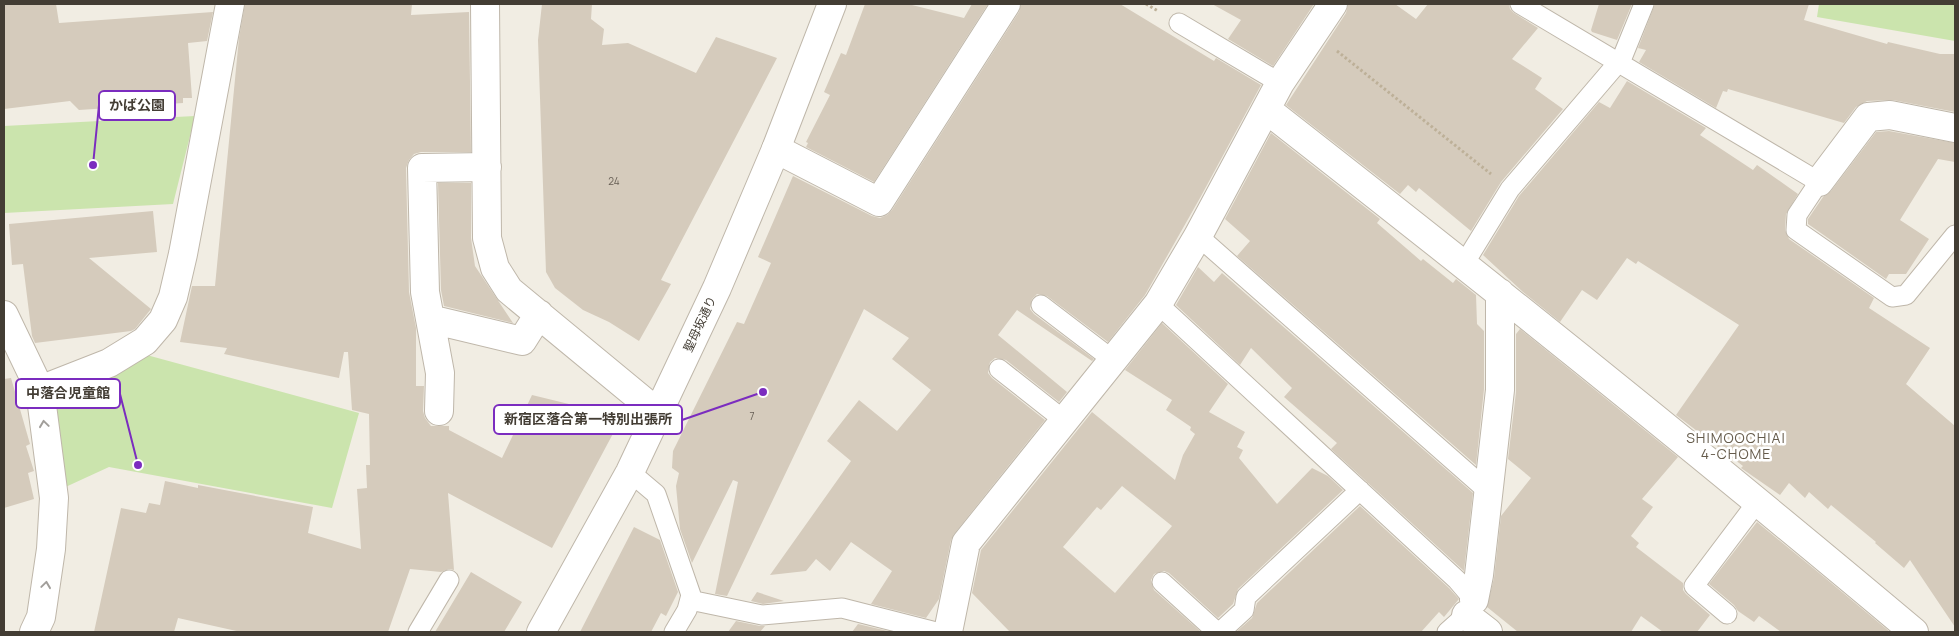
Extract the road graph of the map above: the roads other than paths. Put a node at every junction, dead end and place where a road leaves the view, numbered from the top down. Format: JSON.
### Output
{"nodes":[{"id":1,"x":230,"y":4,"type":"edge"},
{"id":2,"x":485,"y":4,"type":"edge"},
{"id":3,"x":832,"y":4,"type":"edge"},
{"id":4,"x":1006,"y":4,"type":"edge"},
{"id":5,"x":1333,"y":4,"type":"edge"},
{"id":6,"x":1520,"y":4,"type":"edge"},
{"id":7,"x":1644,"y":4,"type":"edge"},
{"id":8,"x":1179,"y":23,"type":"dead end"},
{"id":9,"x":1618,"y":62,"type":"junction"},
{"id":10,"x":1280,"y":83,"type":"junction"},
{"id":11,"x":1266,"y":109,"type":"junction"},
{"id":12,"x":1955,"y":128,"type":"edge"},
{"id":13,"x":776,"y":149,"type":"junction"},
{"id":14,"x":487,"y":166,"type":"junction"},
{"id":15,"x":1819,"y":182,"type":"junction"},
{"id":16,"x":1955,"y":235,"type":"edge"},
{"id":17,"x":1198,"y":236,"type":"junction"},
{"id":18,"x":1464,"y":264,"type":"junction"},
{"id":19,"x":1500,"y":293,"type":"junction"},
{"id":20,"x":1158,"y":304,"type":"junction"},
{"id":21,"x":1042,"y":306,"type":"dead end"},
{"id":22,"x":539,"y":314,"type":"junction"},
{"id":23,"x":4,"y":315,"type":"edge"},
{"id":24,"x":430,"y":319,"type":"junction"},
{"id":25,"x":1113,"y":360,"type":"junction"},
{"id":26,"x":998,"y":370,"type":"dead end"},
{"id":27,"x":40,"y":390,"type":"junction"},
{"id":28,"x":439,"y":411,"type":"dead end"},
{"id":29,"x":658,"y":413,"type":"junction"},
{"id":30,"x":1065,"y":420,"type":"junction"},
{"id":31,"x":630,"y":472,"type":"junction"},
{"id":32,"x":1360,"y":490,"type":"junction"},
{"id":33,"x":1488,"y":492,"type":"junction"},
{"id":34,"x":1758,"y":501,"type":"junction"},
{"id":35,"x":449,"y":580,"type":"dead end"},
{"id":36,"x":1162,"y":582,"type":"dead end"},
{"id":37,"x":690,"y":600,"type":"junction"},
{"id":38,"x":1727,"y":614,"type":"dead end"},
{"id":39,"x":1462,"y":616,"type":"edge"},
{"id":40,"x":34,"y":632,"type":"edge"},
{"id":41,"x":418,"y":632,"type":"edge"},
{"id":42,"x":542,"y":632,"type":"edge"},
{"id":43,"x":674,"y":632,"type":"edge"},
{"id":44,"x":936,"y":632,"type":"edge"},
{"id":45,"x":948,"y":632,"type":"edge"},
{"id":46,"x":1218,"y":632,"type":"edge"},
{"id":47,"x":1488,"y":632,"type":"edge"},
{"id":48,"x":1914,"y":632,"type":"edge"}],
"edges":[{"from":1,"to":27,"type":"street"},
{"from":2,"to":14,"type":"street"},
{"from":3,"to":13,"type":"street","name":"聖母坂通り"},
{"from":4,"to":13,"type":"street"},
{"from":5,"to":10,"type":"street"},
{"from":6,"to":9,"type":"lane"},
{"from":7,"to":9,"type":"lane"},
{"from":8,"to":10,"type":"lane"},
{"from":9,"to":15,"type":"lane"},
{"from":9,"to":18,"type":"lane"},
{"from":10,"to":11,"type":"street"},
{"from":11,"to":17,"type":"street"},
{"from":11,"to":18,"type":"street"},
{"from":12,"to":15,"type":"street"},
{"from":13,"to":29,"type":"street","name":"聖母坂通り"},
{"from":14,"to":22,"type":"street"},
{"from":14,"to":24,"type":"street"},
{"from":15,"to":16,"type":"lane"},
{"from":17,"to":20,"type":"street"},
{"from":17,"to":33,"type":"lane"},
{"from":18,"to":19,"type":"street"},
{"from":19,"to":33,"type":"street"},
{"from":19,"to":34,"type":"street"},
{"from":20,"to":25,"type":"street"},
{"from":20,"to":32,"type":"lane"},
{"from":21,"to":25,"type":"lane"},
{"from":22,"to":24,"type":"street"},
{"from":22,"to":29,"type":"street"},
{"from":23,"to":27,"type":"street"},
{"from":24,"to":28,"type":"street"},
{"from":25,"to":30,"type":"street"},
{"from":26,"to":30,"type":"lane"},
{"from":40,"to":27,"type":"street","one_way":true},
{"from":29,"to":31,"type":"street","name":"聖母坂通り"},
{"from":30,"to":45,"type":"street"},
{"from":31,"to":37,"type":"lane"},
{"from":31,"to":42,"type":"street","name":"聖母坂通り"},
{"from":32,"to":39,"type":"lane"},
{"from":32,"to":46,"type":"lane"},
{"from":33,"to":39,"type":"street"},
{"from":34,"to":38,"type":"lane"},
{"from":34,"to":48,"type":"street"},
{"from":35,"to":41,"type":"lane"},
{"from":36,"to":46,"type":"lane"},
{"from":37,"to":43,"type":"lane"},
{"from":37,"to":44,"type":"lane"},
{"from":39,"to":47,"type":"street"}]}
